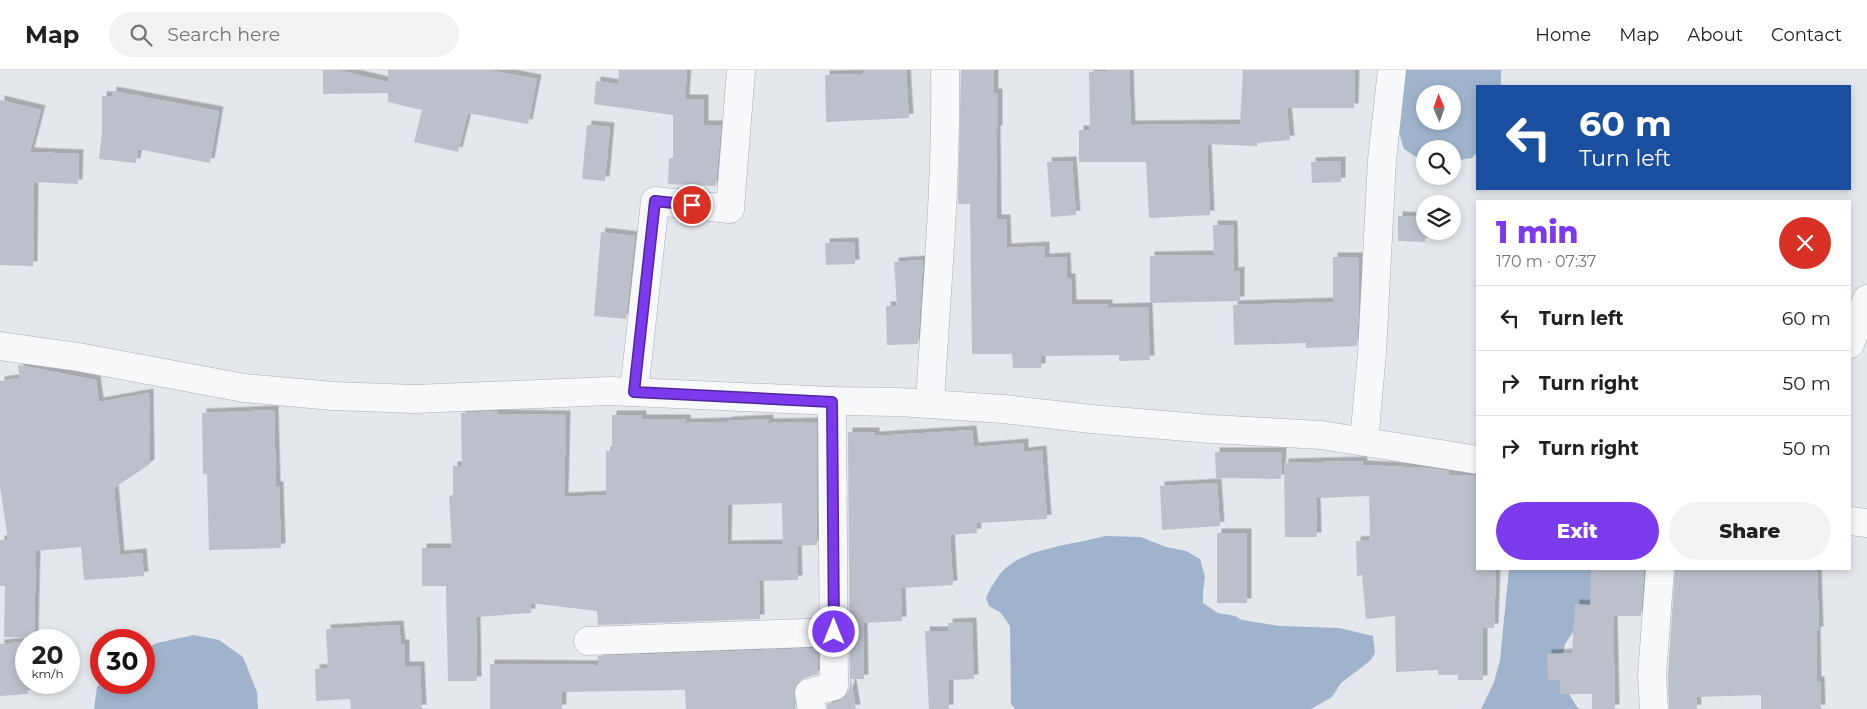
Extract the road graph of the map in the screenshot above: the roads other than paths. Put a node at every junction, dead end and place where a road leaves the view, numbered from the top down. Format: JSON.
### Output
{"nodes":[{"id":1,"x":741,"y":70,"type":"edge"},
{"id":2,"x":945,"y":70,"type":"edge"},
{"id":3,"x":1392,"y":70,"type":"edge"},
{"id":4,"x":1867,"y":299,"type":"edge"},
{"id":5,"x":1851,"y":341,"type":"edge"},
{"id":6,"x":0,"y":346,"type":"edge"},
{"id":7,"x":634,"y":392,"type":"junction"},
{"id":8,"x":832,"y":402,"type":"junction"},
{"id":9,"x":930,"y":404,"type":"junction"},
{"id":10,"x":1364,"y":441,"type":"junction"},
{"id":11,"x":1476,"y":460,"type":"edge"},
{"id":12,"x":1851,"y":522,"type":"edge"},
{"id":13,"x":1867,"y":523,"type":"edge"},
{"id":14,"x":1660,"y":570,"type":"edge"},
{"id":15,"x":834,"y":632,"type":"junction"},
{"id":16,"x":588,"y":641,"type":"dead end"},
{"id":17,"x":812,"y":709,"type":"edge"},
{"id":18,"x":1654,"y":709,"type":"edge"}],
"edges":[{"from":1,"to":7,"type":"street"},
{"from":2,"to":9,"type":"street"},
{"from":3,"to":10,"type":"street"},
{"from":4,"to":5,"type":"street"},
{"from":6,"to":7,"type":"street"},
{"from":7,"to":8,"type":"street"},
{"from":8,"to":9,"type":"street"},
{"from":8,"to":15,"type":"street"},
{"from":9,"to":10,"type":"street"},
{"from":10,"to":11,"type":"street"},
{"from":12,"to":13,"type":"street"},
{"from":14,"to":18,"type":"street"},
{"from":15,"to":16,"type":"street"},
{"from":15,"to":17,"type":"street"}]}
